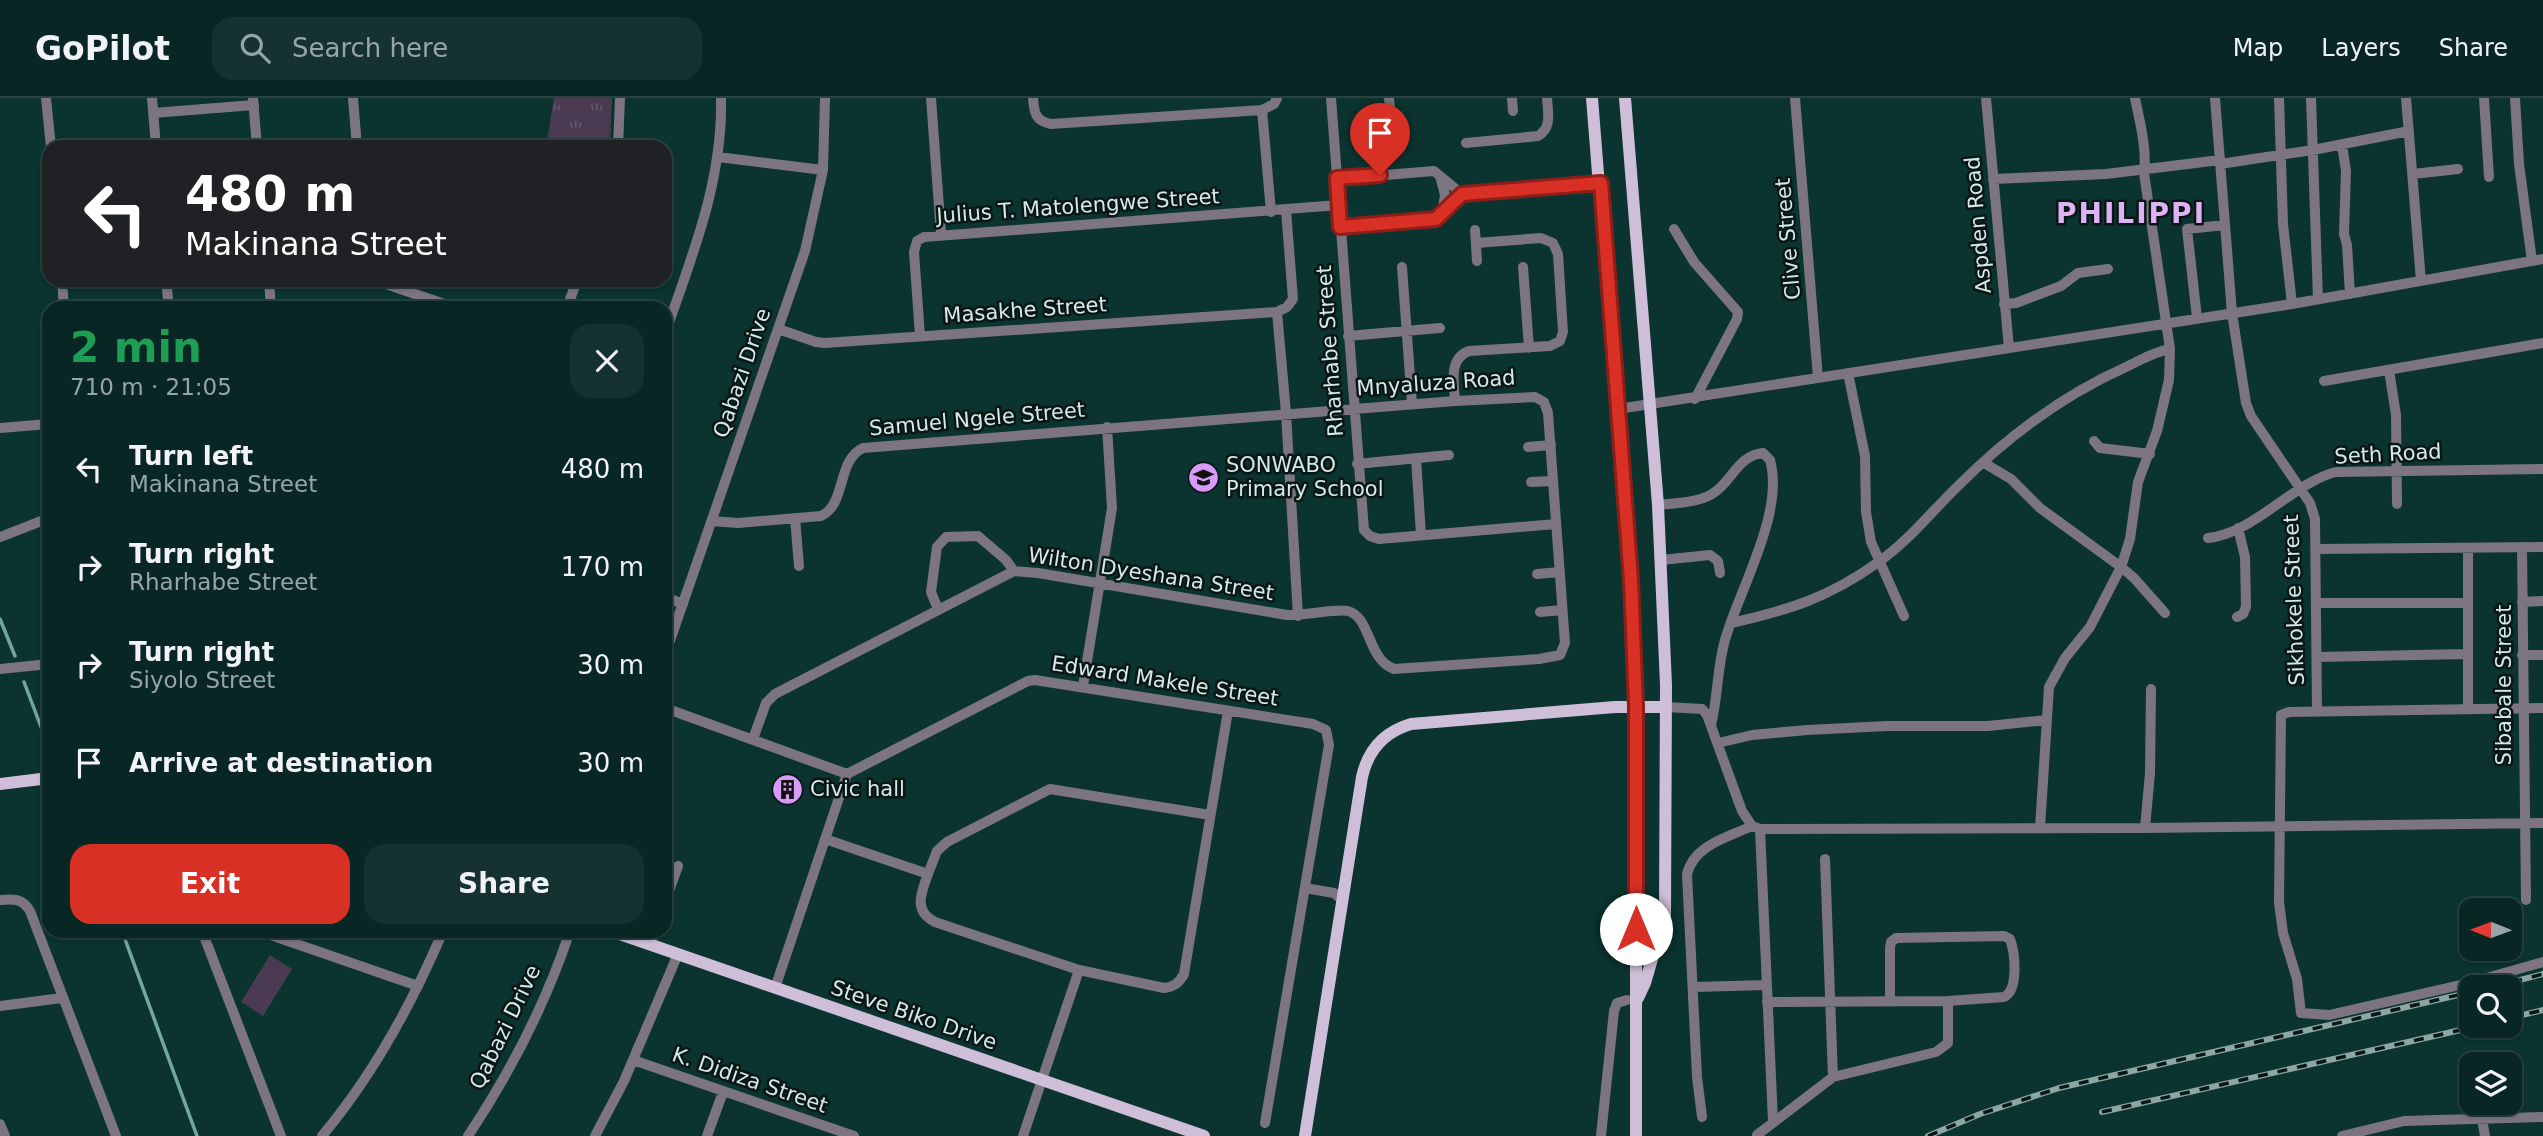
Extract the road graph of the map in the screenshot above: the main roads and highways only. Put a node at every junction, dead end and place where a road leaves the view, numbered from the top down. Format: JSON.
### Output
{"nodes":[{"id":1,"x":1592,"y":98,"type":"edge"},
{"id":2,"x":1625,"y":98,"type":"edge"},
{"id":3,"x":1636,"y":707,"type":"junction"},
{"id":4,"x":1666,"y":707,"type":"junction"},
{"id":5,"x":42,"y":779,"type":"edge"},
{"id":6,"x":0,"y":784,"type":"edge"},
{"id":7,"x":632,"y":938,"type":"edge"},
{"id":8,"x":1631,"y":1001,"type":"junction"},
{"id":9,"x":1204,"y":1136,"type":"edge"},
{"id":10,"x":1305,"y":1136,"type":"edge"},
{"id":11,"x":1636,"y":1136,"type":"edge"}],
"edges":[{"from":1,"to":3,"type":"main road"},
{"from":2,"to":4,"type":"main road"},
{"from":3,"to":4,"type":"main road"},
{"from":3,"to":8,"type":"main road"},
{"from":3,"to":10,"type":"main road"},
{"from":4,"to":8,"type":"main road"},
{"from":5,"to":6,"type":"main road"},
{"from":7,"to":9,"type":"main road","name":"Steve Biko Drive"},
{"from":8,"to":11,"type":"main road"}]}
